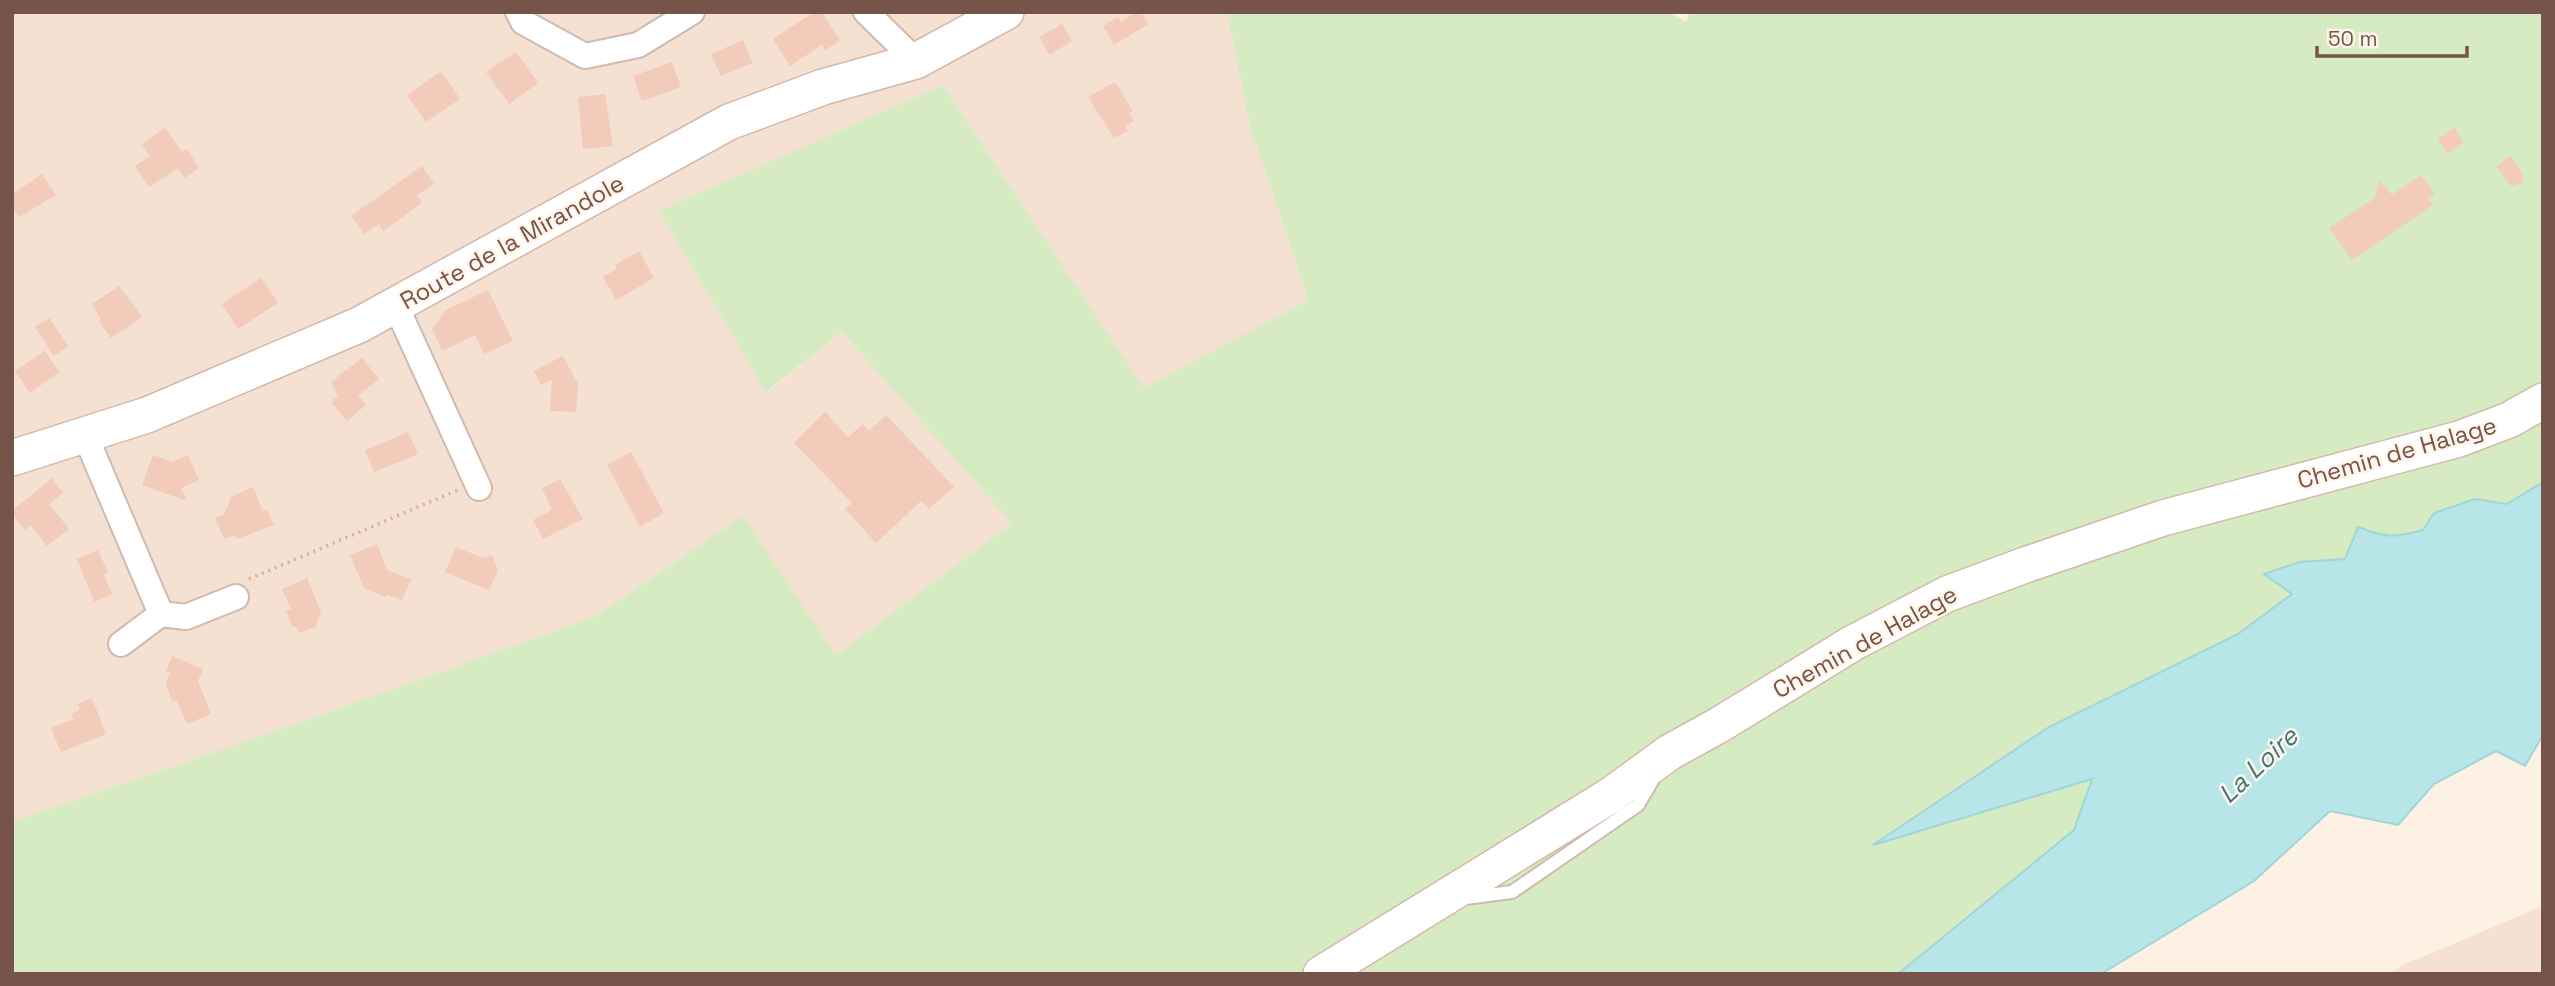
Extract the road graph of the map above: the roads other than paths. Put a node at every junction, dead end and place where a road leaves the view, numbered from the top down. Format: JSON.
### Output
{"nodes":[{"id":1,"x":518,"y":12,"type":"edge"},
{"id":2,"x":692,"y":12,"type":"edge"},
{"id":3,"x":866,"y":12,"type":"edge"},
{"id":4,"x":1006,"y":12,"type":"edge"},
{"id":5,"x":916,"y":61,"type":"junction"},
{"id":6,"x":396,"y":306,"type":"junction"},
{"id":7,"x":2543,"y":401,"type":"edge"},
{"id":8,"x":85,"y":435,"type":"junction"},
{"id":9,"x":12,"y":458,"type":"edge"},
{"id":10,"x":478,"y":485,"type":"road end"},
{"id":11,"x":237,"y":590,"type":"road end"},
{"id":12,"x":161,"y":614,"type":"junction"},
{"id":13,"x":121,"y":644,"type":"dead end"},
{"id":14,"x":1321,"y":974,"type":"edge"}],
"edges":[{"from":1,"to":2,"type":"street"},
{"from":3,"to":5,"type":"street"},
{"from":4,"to":5,"type":"main road","name":"Route de la Mirandole"},
{"from":5,"to":6,"type":"main road","name":"Route de la Mirandole"},
{"from":6,"to":8,"type":"main road","name":"Route de la Mirandole"},
{"from":6,"to":10,"type":"street"},
{"from":7,"to":14,"type":"main road","name":"Chemin de Halage"},
{"from":8,"to":9,"type":"main road","name":"Route de la Mirandole"},
{"from":8,"to":12,"type":"street"},
{"from":11,"to":12,"type":"street"},
{"from":12,"to":13,"type":"street"}]}
